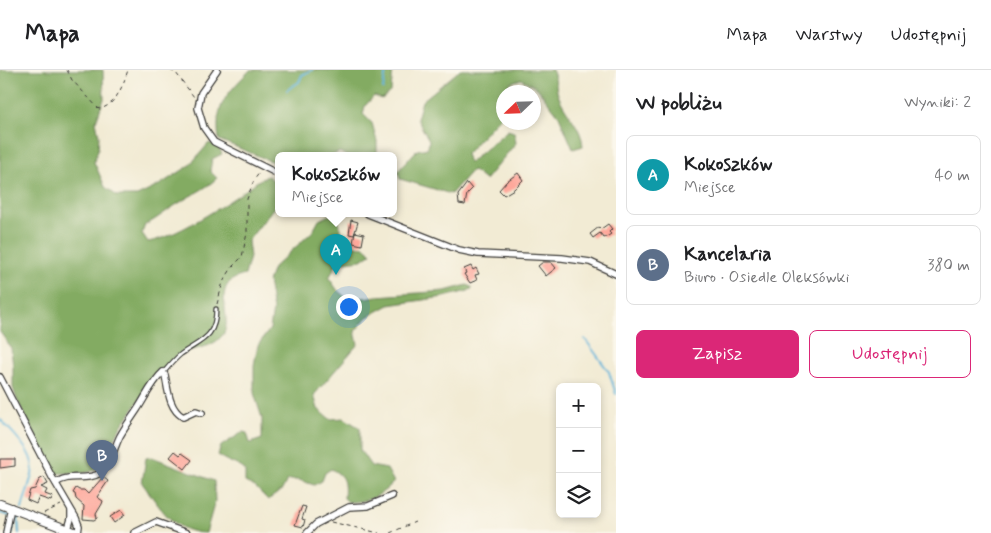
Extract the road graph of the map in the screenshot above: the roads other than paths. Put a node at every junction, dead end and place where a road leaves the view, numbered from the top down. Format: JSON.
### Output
{"nodes":[{"id":1,"x":217,"y":70,"type":"edge"},
{"id":2,"x":275,"y":173,"type":"edge"},
{"id":3,"x":376,"y":217,"type":"edge"},
{"id":4,"x":616,"y":274,"type":"edge"},
{"id":5,"x":216,"y":310,"type":"road end"},
{"id":6,"x":164,"y":372,"type":"junction"},
{"id":7,"x":0,"y":377,"type":"edge"},
{"id":8,"x":202,"y":413,"type":"dead end"},
{"id":9,"x":56,"y":483,"type":"junction"},
{"id":10,"x":392,"y":496,"type":"dead end"},
{"id":11,"x":0,"y":504,"type":"edge"},
{"id":12,"x":12,"y":510,"type":"junction"},
{"id":13,"x":71,"y":511,"type":"junction"},
{"id":14,"x":68,"y":529,"type":"junction"},
{"id":15,"x":6,"y":533,"type":"edge"},
{"id":16,"x":78,"y":533,"type":"edge"},
{"id":17,"x":134,"y":533,"type":"edge"},
{"id":18,"x":187,"y":533,"type":"edge"},
{"id":19,"x":307,"y":533,"type":"edge"}],
"edges":[{"from":1,"to":2,"type":"street"},
{"from":3,"to":4,"type":"street"},
{"from":5,"to":6,"type":"lane"},
{"from":6,"to":8,"type":"street"},
{"from":6,"to":9,"type":"street"},
{"from":7,"to":9,"type":"street"},
{"from":9,"to":13,"type":"street"},
{"from":10,"to":19,"type":"street"},
{"from":11,"to":12,"type":"street"},
{"from":12,"to":14,"type":"street"},
{"from":12,"to":15,"type":"street"},
{"from":13,"to":14,"type":"street"},
{"from":13,"to":16,"type":"street"},
{"from":14,"to":16,"type":"street"},
{"from":17,"to":18,"type":"street"}]}
